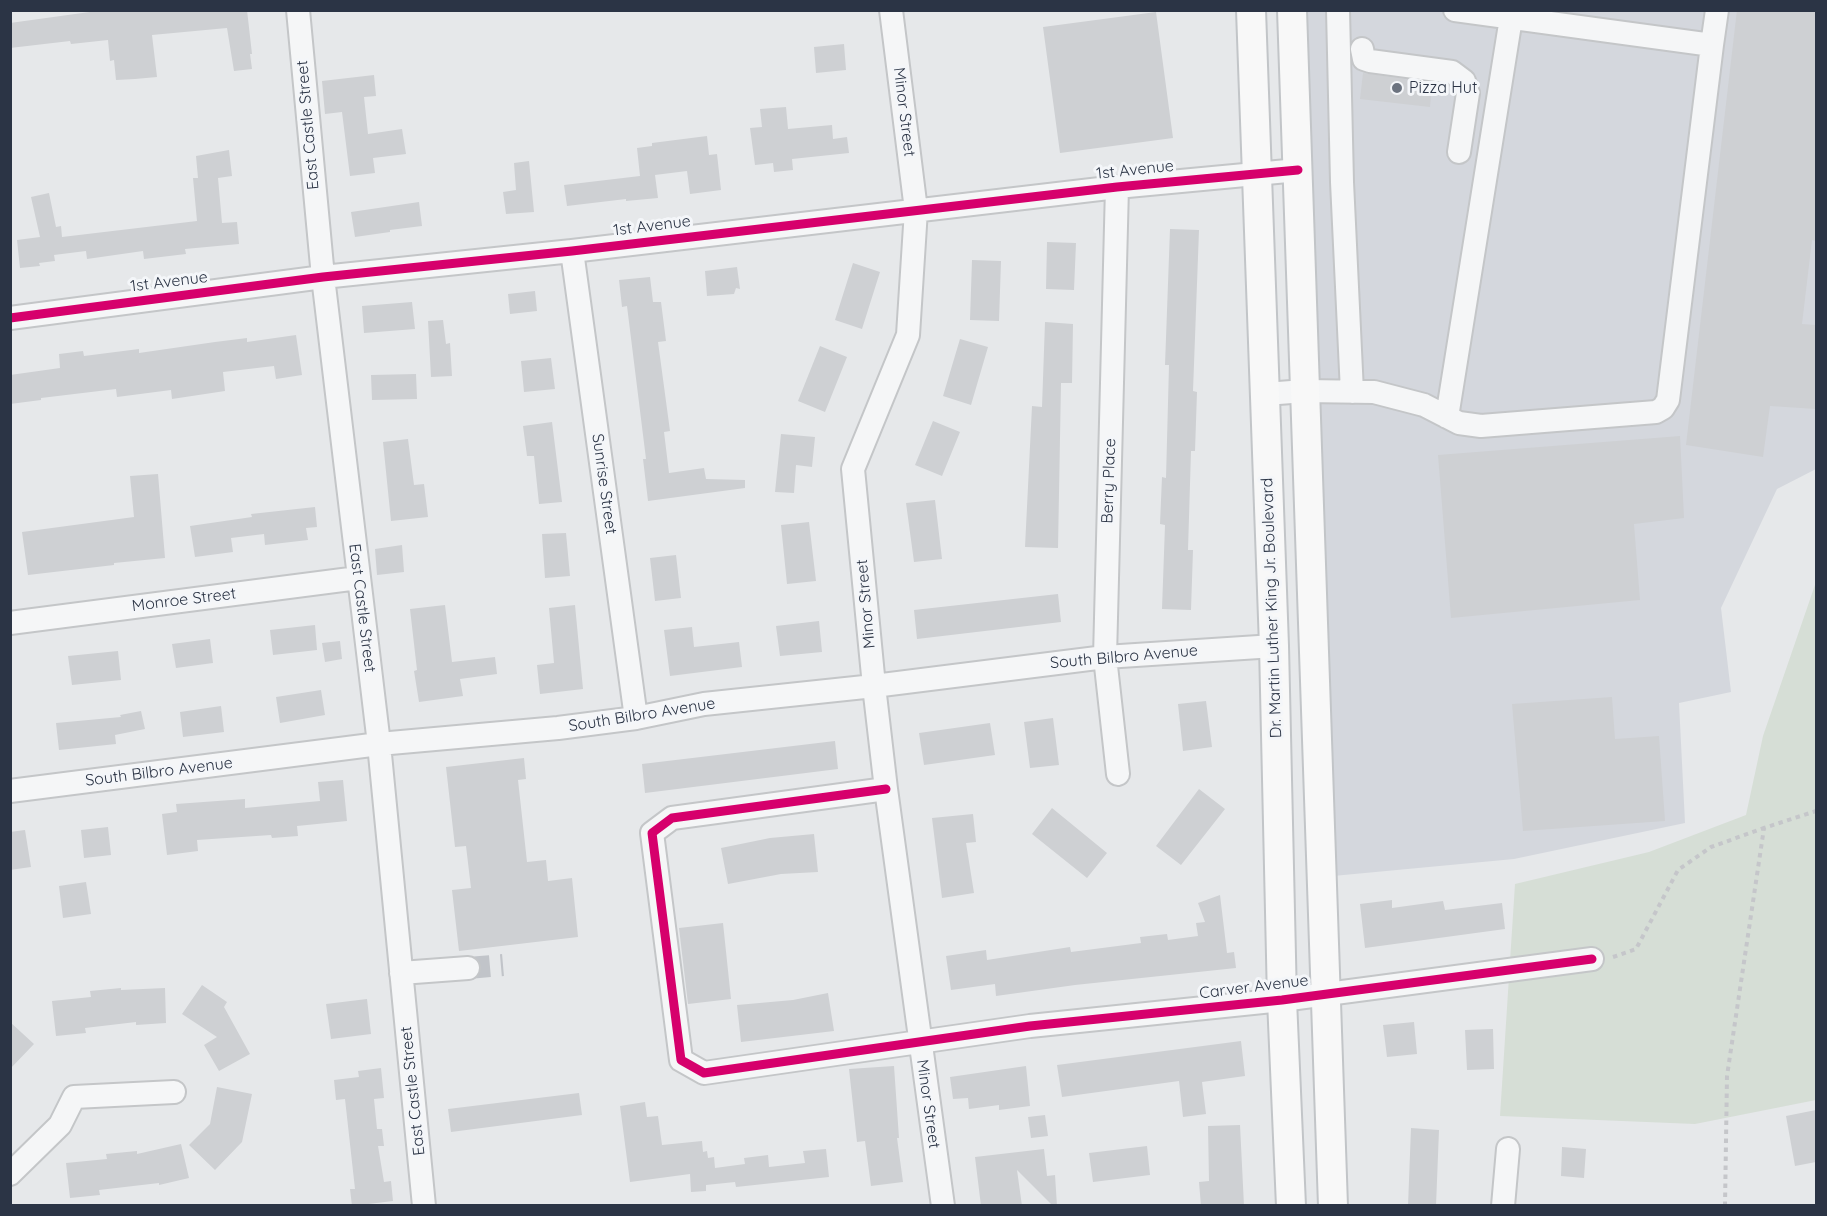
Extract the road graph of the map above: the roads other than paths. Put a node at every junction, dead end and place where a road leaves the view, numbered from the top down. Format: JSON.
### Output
{"nodes":[{"id":1,"x":298,"y":10,"type":"edge"},
{"id":2,"x":891,"y":10,"type":"edge"},
{"id":3,"x":1251,"y":10,"type":"edge"},
{"id":4,"x":1292,"y":10,"type":"edge"},
{"id":5,"x":1338,"y":10,"type":"edge"},
{"id":6,"x":1455,"y":10,"type":"edge"},
{"id":7,"x":1717,"y":10,"type":"edge"},
{"id":8,"x":1511,"y":18,"type":"junction"},
{"id":9,"x":1712,"y":45,"type":"junction"},
{"id":10,"x":1362,"y":49,"type":"dead end"},
{"id":11,"x":1460,"y":152,"type":"dead end"},
{"id":12,"x":1298,"y":170,"type":"junction"},
{"id":13,"x":1257,"y":173,"type":"junction"},
{"id":14,"x":1117,"y":187,"type":"junction"},
{"id":15,"x":916,"y":210,"type":"junction"},
{"id":16,"x":572,"y":251,"type":"junction"},
{"id":17,"x":323,"y":277,"type":"junction"},
{"id":18,"x":10,"y":318,"type":"edge"},
{"id":19,"x":1305,"y":391,"type":"junction"},
{"id":20,"x":1352,"y":392,"type":"junction"},
{"id":21,"x":1265,"y":394,"type":"junction"},
{"id":22,"x":1447,"y":417,"type":"junction"},
{"id":23,"x":358,"y":578,"type":"junction"},
{"id":24,"x":10,"y":623,"type":"edge"},
{"id":25,"x":1274,"y":646,"type":"junction"},
{"id":26,"x":1105,"y":657,"type":"junction"},
{"id":27,"x":874,"y":686,"type":"junction"},
{"id":28,"x":636,"y":718,"type":"junction"},
{"id":29,"x":379,"y":744,"type":"junction"},
{"id":30,"x":1118,"y":774,"type":"dead end"},
{"id":31,"x":886,"y":789,"type":"junction"},
{"id":32,"x":10,"y":791,"type":"edge"},
{"id":33,"x":1602,"y":958,"type":"road end"},
{"id":34,"x":468,"y":968,"type":"tunnel mouth"},
{"id":35,"x":401,"y":973,"type":"junction"},
{"id":36,"x":1326,"y":994,"type":"junction"},
{"id":37,"x":1282,"y":1000,"type":"junction"},
{"id":38,"x":919,"y":1043,"type":"junction"},
{"id":39,"x":174,"y":1092,"type":"dead end"},
{"id":40,"x":1508,"y":1149,"type":"dead end"},
{"id":41,"x":10,"y":1174,"type":"edge"},
{"id":42,"x":942,"y":1205,"type":"edge"},
{"id":43,"x":424,"y":1206,"type":"edge"},
{"id":44,"x":1292,"y":1206,"type":"edge"},
{"id":45,"x":1333,"y":1206,"type":"edge"},
{"id":46,"x":1503,"y":1206,"type":"edge"}],
"edges":[{"from":1,"to":17,"type":"street","name":"East Castle Street"},
{"from":2,"to":15,"type":"street","name":"Minor Street"},
{"from":3,"to":13,"type":"main road","name":"Dr. Martin Luther King Jr. Boulevard"},
{"from":4,"to":12,"type":"main road"},
{"from":5,"to":20,"type":"street"},
{"from":6,"to":8,"type":"street"},
{"from":7,"to":9,"type":"street"},
{"from":8,"to":9,"type":"street"},
{"from":8,"to":22,"type":"street"},
{"from":9,"to":22,"type":"street"},
{"from":10,"to":11,"type":"street"},
{"from":12,"to":13,"type":"street","name":"1st Avenue"},
{"from":12,"to":19,"type":"main road"},
{"from":13,"to":14,"type":"street","name":"1st Avenue"},
{"from":13,"to":21,"type":"main road","name":"Dr. Martin Luther King Jr. Boulevard"},
{"from":14,"to":15,"type":"street","name":"1st Avenue"},
{"from":14,"to":26,"type":"street","name":"Berry Place"},
{"from":15,"to":16,"type":"street","name":"1st Avenue"},
{"from":15,"to":27,"type":"street","name":"Minor Street"},
{"from":16,"to":17,"type":"street","name":"1st Avenue"},
{"from":16,"to":28,"type":"street","name":"Sunrise Street"},
{"from":17,"to":18,"type":"street","name":"1st Avenue"},
{"from":17,"to":23,"type":"street","name":"East Castle Street"},
{"from":19,"to":20,"type":"street"},
{"from":19,"to":21,"type":"street"},
{"from":19,"to":36,"type":"main road"},
{"from":20,"to":22,"type":"street"},
{"from":21,"to":25,"type":"main road","name":"Dr. Martin Luther King Jr. Boulevard"},
{"from":23,"to":24,"type":"street","name":"Monroe Street"},
{"from":23,"to":29,"type":"street","name":"East Castle Street"},
{"from":25,"to":26,"type":"street","name":"South Bilbro Avenue"},
{"from":25,"to":37,"type":"main road","name":"Dr. Martin Luther King Jr. Boulevard"},
{"from":26,"to":27,"type":"street","name":"South Bilbro Avenue"},
{"from":26,"to":30,"type":"street","name":"Berry Place"},
{"from":27,"to":28,"type":"street","name":"South Bilbro Avenue"},
{"from":27,"to":31,"type":"street","name":"Minor Street"},
{"from":28,"to":29,"type":"street","name":"South Bilbro Avenue"},
{"from":29,"to":32,"type":"street","name":"South Bilbro Avenue"},
{"from":29,"to":35,"type":"street","name":"East Castle Street"},
{"from":31,"to":38,"type":"street","name":"Minor Street"},
{"from":31,"to":38,"type":"street","name":"Carver Avenue"},
{"from":33,"to":36,"type":"street","name":"Carver Avenue"},
{"from":34,"to":35,"type":"street"},
{"from":35,"to":43,"type":"street","name":"East Castle Street"},
{"from":36,"to":37,"type":"street","name":"Carver Avenue"},
{"from":36,"to":45,"type":"main road"},
{"from":37,"to":38,"type":"street","name":"Carver Avenue"},
{"from":37,"to":44,"type":"main road","name":"Dr. Martin Luther King Jr. Boulevard"},
{"from":38,"to":42,"type":"street","name":"Minor Street"},
{"from":39,"to":41,"type":"street"},
{"from":40,"to":46,"type":"street"}]}
